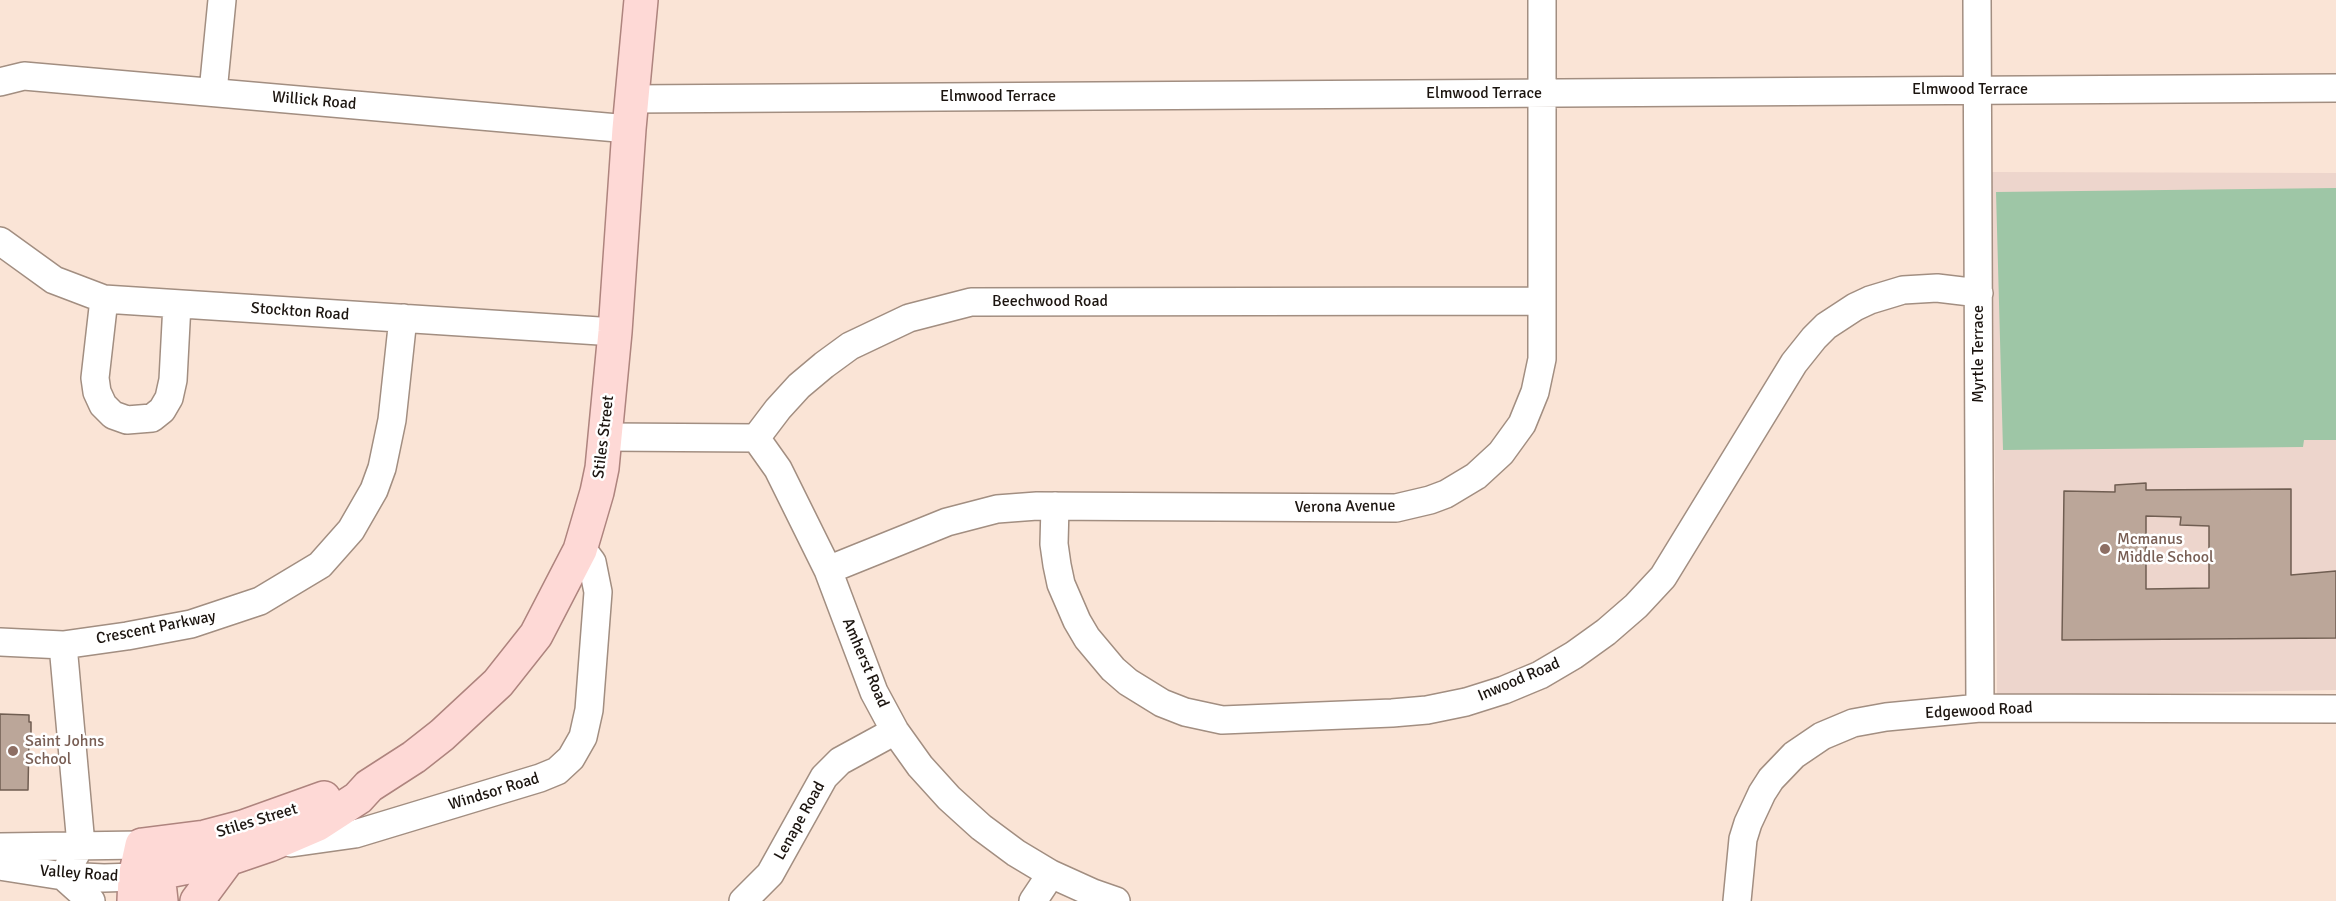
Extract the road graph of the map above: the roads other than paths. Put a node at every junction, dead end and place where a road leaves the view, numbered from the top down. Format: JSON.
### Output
{"nodes":[{"id":1,"x":222,"y":0,"type":"edge"},
{"id":2,"x":641,"y":0,"type":"edge"},
{"id":3,"x":1542,"y":0,"type":"edge"},
{"id":4,"x":1977,"y":0,"type":"edge"},
{"id":5,"x":0,"y":82,"type":"edge"},
{"id":6,"x":2336,"y":88,"type":"edge"},
{"id":7,"x":1978,"y":90,"type":"junction"},
{"id":8,"x":213,"y":92,"type":"junction"},
{"id":9,"x":1542,"y":93,"type":"junction"},
{"id":10,"x":630,"y":114,"type":"junction"},
{"id":11,"x":0,"y":241,"type":"edge"},
{"id":12,"x":1979,"y":293,"type":"junction"},
{"id":13,"x":104,"y":298,"type":"junction"},
{"id":14,"x":1542,"y":301,"type":"junction"},
{"id":15,"x":177,"y":304,"type":"junction"},
{"id":16,"x":403,"y":318,"type":"junction"},
{"id":17,"x":615,"y":332,"type":"junction"},
{"id":18,"x":605,"y":437,"type":"junction"},
{"id":19,"x":756,"y":438,"type":"junction"},
{"id":20,"x":1056,"y":506,"type":"junction"},
{"id":21,"x":580,"y":550,"type":"junction"},
{"id":22,"x":828,"y":570,"type":"junction"},
{"id":23,"x":0,"y":642,"type":"edge"},
{"id":24,"x":63,"y":645,"type":"junction"},
{"id":25,"x":1980,"y":708,"type":"junction"},
{"id":26,"x":2336,"y":709,"type":"edge"},
{"id":27,"x":895,"y":731,"type":"junction"},
{"id":28,"x":369,"y":786,"type":"junction"},
{"id":29,"x":81,"y":845,"type":"junction"},
{"id":30,"x":142,"y":845,"type":"junction"},
{"id":31,"x":269,"y":845,"type":"junction"},
{"id":32,"x":0,"y":847,"type":"edge"},
{"id":33,"x":228,"y":859,"type":"junction"},
{"id":34,"x":0,"y":867,"type":"edge"},
{"id":35,"x":1051,"y":874,"type":"junction"},
{"id":36,"x":63,"y":876,"type":"junction"},
{"id":37,"x":147,"y":888,"type":"edge"},
{"id":38,"x":91,"y":901,"type":"edge"},
{"id":39,"x":197,"y":901,"type":"edge"},
{"id":40,"x":743,"y":901,"type":"edge"},
{"id":41,"x":1033,"y":901,"type":"edge"},
{"id":42,"x":1116,"y":901,"type":"edge"},
{"id":43,"x":1737,"y":901,"type":"edge"}],
"edges":[{"from":1,"to":8,"type":"street"},
{"from":2,"to":10,"type":"main road","name":"Stiles Street"},
{"from":3,"to":9,"type":"street","name":"Verona Avenue"},
{"from":4,"to":7,"type":"street","name":"Myrtle Terrace"},
{"from":5,"to":8,"type":"street","name":"Willick Road"},
{"from":6,"to":7,"type":"street","name":"Elmwood Terrace"},
{"from":7,"to":9,"type":"street","name":"Elmwood Terrace"},
{"from":7,"to":12,"type":"street","name":"Myrtle Terrace"},
{"from":8,"to":10,"type":"street","name":"Willick Road"},
{"from":9,"to":10,"type":"street","name":"Elmwood Terrace"},
{"from":9,"to":14,"type":"street","name":"Verona Avenue"},
{"from":10,"to":17,"type":"main road","name":"Stiles Street"},
{"from":11,"to":13,"type":"street","name":"Stockton Road"},
{"from":12,"to":20,"type":"street","name":"Inwood Road"},
{"from":12,"to":25,"type":"street","name":"Myrtle Terrace"},
{"from":13,"to":15,"type":"street","name":"Stockton Road"},
{"from":13,"to":15,"type":"street"},
{"from":14,"to":19,"type":"street","name":"Beechwood Road"},
{"from":14,"to":20,"type":"street","name":"Verona Avenue"},
{"from":15,"to":16,"type":"street","name":"Stockton Road"},
{"from":16,"to":17,"type":"street","name":"Stockton Road"},
{"from":16,"to":24,"type":"street","name":"Crescent Parkway"},
{"from":17,"to":18,"type":"main road","name":"Stiles Street"},
{"from":18,"to":19,"type":"street"},
{"from":18,"to":21,"type":"main road","name":"Stiles Street"},
{"from":19,"to":22,"type":"street","name":"Amherst Road"},
{"from":20,"to":22,"type":"street","name":"Verona Avenue"},
{"from":21,"to":28,"type":"main road","name":"Stiles Street"},
{"from":21,"to":31,"type":"street","name":"Windsor Road"},
{"from":22,"to":27,"type":"street","name":"Amherst Road"},
{"from":23,"to":24,"type":"street","name":"Crescent Parkway"},
{"from":24,"to":29,"type":"street"},
{"from":25,"to":26,"type":"street","name":"Edgewood Road"},
{"from":25,"to":43,"type":"street","name":"Edgewood Road"},
{"from":27,"to":35,"type":"street","name":"Amherst Road"},
{"from":27,"to":40,"type":"street","name":"Lenape Road"},
{"from":28,"to":30,"type":"main road","name":"Stiles Street"},
{"from":28,"to":31,"type":"main road","name":"Stiles Street"},
{"from":29,"to":30,"type":"street","name":"Valley Road"},
{"from":29,"to":32,"type":"street","name":"Valley Road"},
{"from":29,"to":36,"type":"street"},
{"from":30,"to":37,"type":"main road"},
{"from":31,"to":33,"type":"main road","name":"Stiles Street"},
{"from":33,"to":37,"type":"main road","name":"Stiles Street"},
{"from":33,"to":39,"type":"main road"},
{"from":34,"to":36,"type":"street","name":"Valley Road"},
{"from":35,"to":41,"type":"street"},
{"from":35,"to":42,"type":"street","name":"Amherst Road"},
{"from":36,"to":37,"type":"street","name":"Valley Road"},
{"from":36,"to":38,"type":"street"}]}
